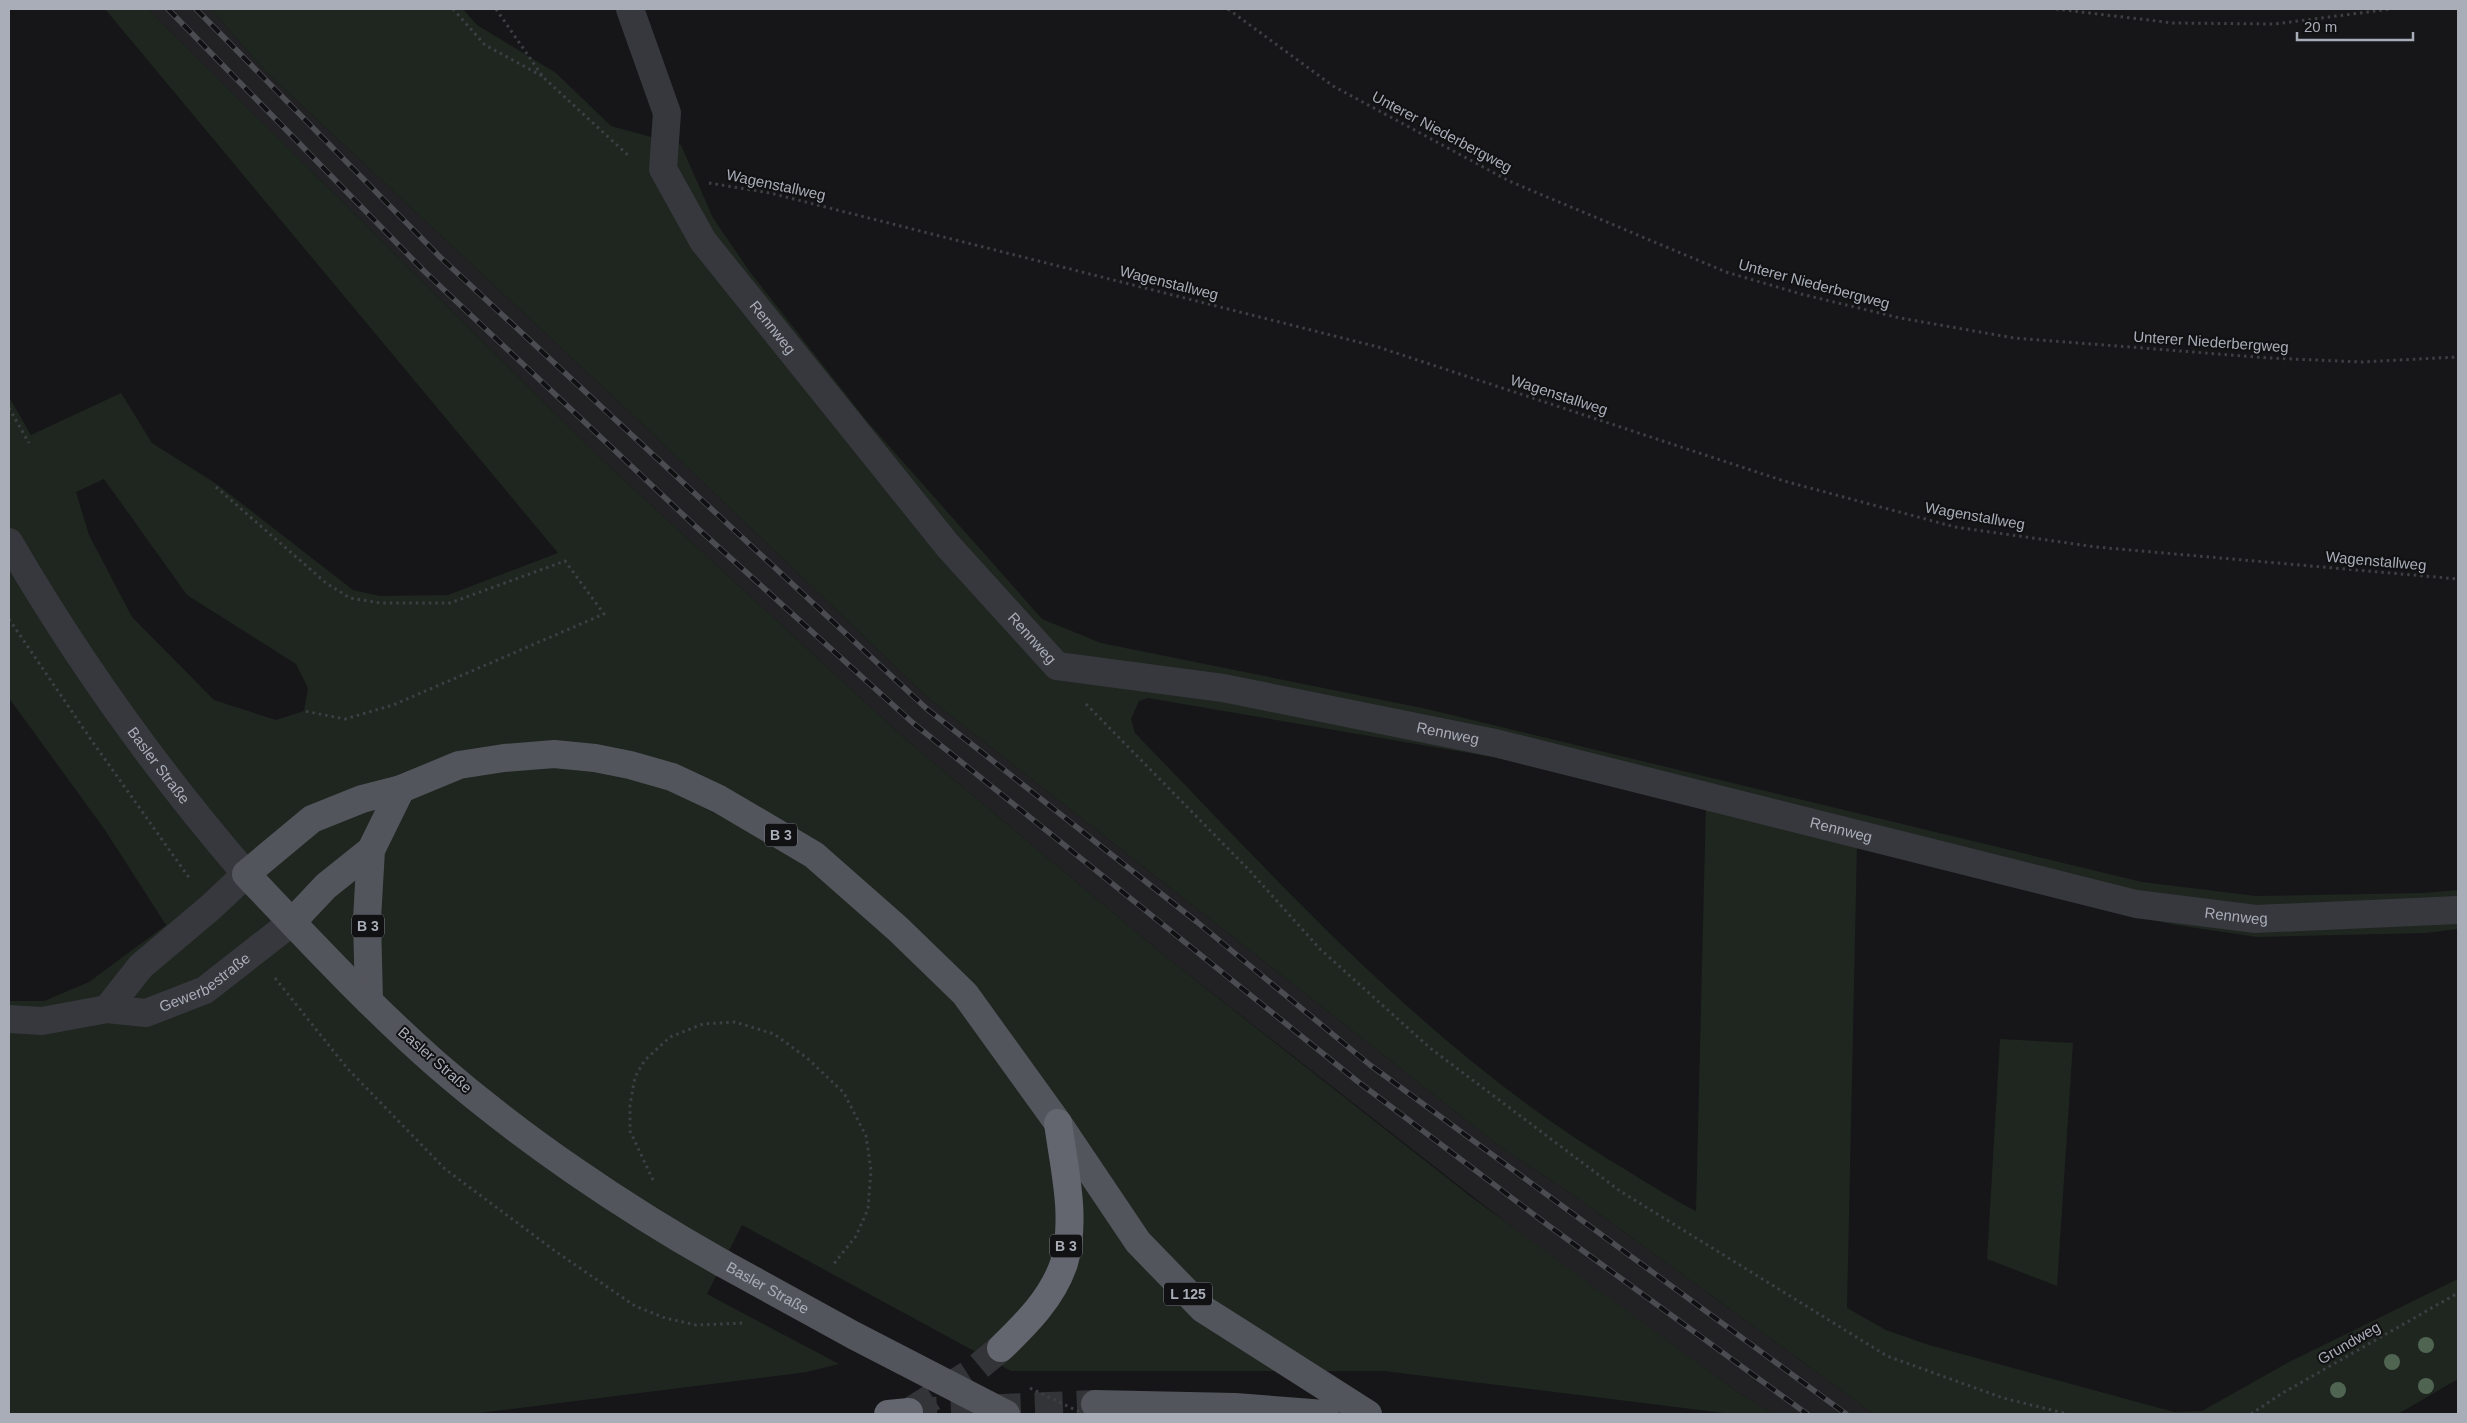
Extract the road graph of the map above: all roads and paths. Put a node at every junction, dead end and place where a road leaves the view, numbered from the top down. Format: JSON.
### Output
{"nodes":[{"id":1,"x":453,"y":9,"type":"edge"},
{"id":2,"x":496,"y":9,"type":"edge"},
{"id":3,"x":630,"y":9,"type":"edge"},
{"id":4,"x":1228,"y":9,"type":"edge"},
{"id":5,"x":2056,"y":9,"type":"edge"},
{"id":6,"x":2391,"y":9,"type":"edge"},
{"id":7,"x":543,"y":77,"type":"junction"},
{"id":8,"x":663,"y":169,"type":"junction"},
{"id":9,"x":2458,"y":357,"type":"edge"},
{"id":10,"x":9,"y":408,"type":"edge"},
{"id":11,"x":29,"y":444,"type":"dead end"},
{"id":12,"x":216,"y":487,"type":"dead end"},
{"id":13,"x":9,"y":542,"type":"edge"},
{"id":14,"x":2458,"y":579,"type":"edge"},
{"id":15,"x":9,"y":619,"type":"edge"},
{"id":16,"x":1090,"y":710,"type":"dead end"},
{"id":17,"x":304,"y":711,"type":"dead end"},
{"id":18,"x":401,"y":789,"type":"junction"},
{"id":19,"x":371,"y":850,"type":"junction"},
{"id":20,"x":246,"y":874,"type":"junction"},
{"id":21,"x":211,"y":907,"type":"junction"},
{"id":22,"x":2458,"y":910,"type":"edge"},
{"id":23,"x":292,"y":922,"type":"junction"},
{"id":24,"x":254,"y":953,"type":"junction"},
{"id":25,"x":369,"y":1001,"type":"junction"},
{"id":26,"x":107,"y":1009,"type":"junction"},
{"id":27,"x":9,"y":1018,"type":"edge"},
{"id":28,"x":1058,"y":1123,"type":"junction"},
{"id":29,"x":653,"y":1181,"type":"dead end"},
{"id":30,"x":833,"y":1265,"type":"dead end"},
{"id":31,"x":2458,"y":1293,"type":"edge"},
{"id":32,"x":746,"y":1323,"type":"dead end"},
{"id":33,"x":1001,"y":1348,"type":"tunnel mouth"},
{"id":34,"x":1095,"y":1404,"type":"tunnel mouth"},
{"id":35,"x":1006,"y":1414,"type":"edge"},
{"id":36,"x":1325,"y":1414,"type":"edge"},
{"id":37,"x":1368,"y":1414,"type":"edge"},
{"id":38,"x":2068,"y":1414,"type":"edge"},
{"id":39,"x":2251,"y":1414,"type":"edge"}],
"edges":[{"from":1,"to":7,"type":"path"},
{"from":2,"to":7,"type":"path"},
{"from":3,"to":8,"type":"street"},
{"from":4,"to":9,"type":"path","name":"Unterer Niederbergweg"},
{"from":5,"to":6,"type":"path"},
{"from":7,"to":8,"type":"path","name":"Wagenstallweg"},
{"from":8,"to":14,"type":"path","name":"Wagenstallweg"},
{"from":8,"to":22,"type":"street","name":"Rennweg"},
{"from":10,"to":11,"type":"path"},
{"from":12,"to":17,"type":"path"},
{"from":13,"to":20,"type":"street","name":"Basler Straße"},
{"from":15,"to":21,"type":"path"},
{"from":16,"to":38,"type":"path"},
{"from":18,"to":19,"type":"main road","number":"B 3"},
{"from":18,"to":20,"type":"main road"},
{"from":18,"to":28,"type":"main road","number":"B 3"},
{"from":19,"to":23,"type":"main road"},
{"from":19,"to":25,"type":"main road","number":"B 3"},
{"from":20,"to":21,"type":"street"},
{"from":20,"to":23,"type":"main road","name":"Basler Straße"},
{"from":21,"to":26,"type":"street"},
{"from":23,"to":24,"type":"street","name":"Gewerbestraße"},
{"from":23,"to":25,"type":"main road","name":"Basler Straße"},
{"from":24,"to":26,"type":"street","name":"Gewerbestraße"},
{"from":24,"to":32,"type":"path"},
{"from":25,"to":35,"type":"main road","name":"Basler Straße","bridge":true},
{"from":26,"to":27,"type":"street","name":"Gewerbestraße"},
{"from":28,"to":33,"type":"highway","number":"B 3"},
{"from":28,"to":37,"type":"main road","number":"L 125"},
{"from":29,"to":30,"type":"path"},
{"from":31,"to":39,"type":"path","name":"Grundweg"},
{"from":34,"to":36,"type":"main road"}]}
